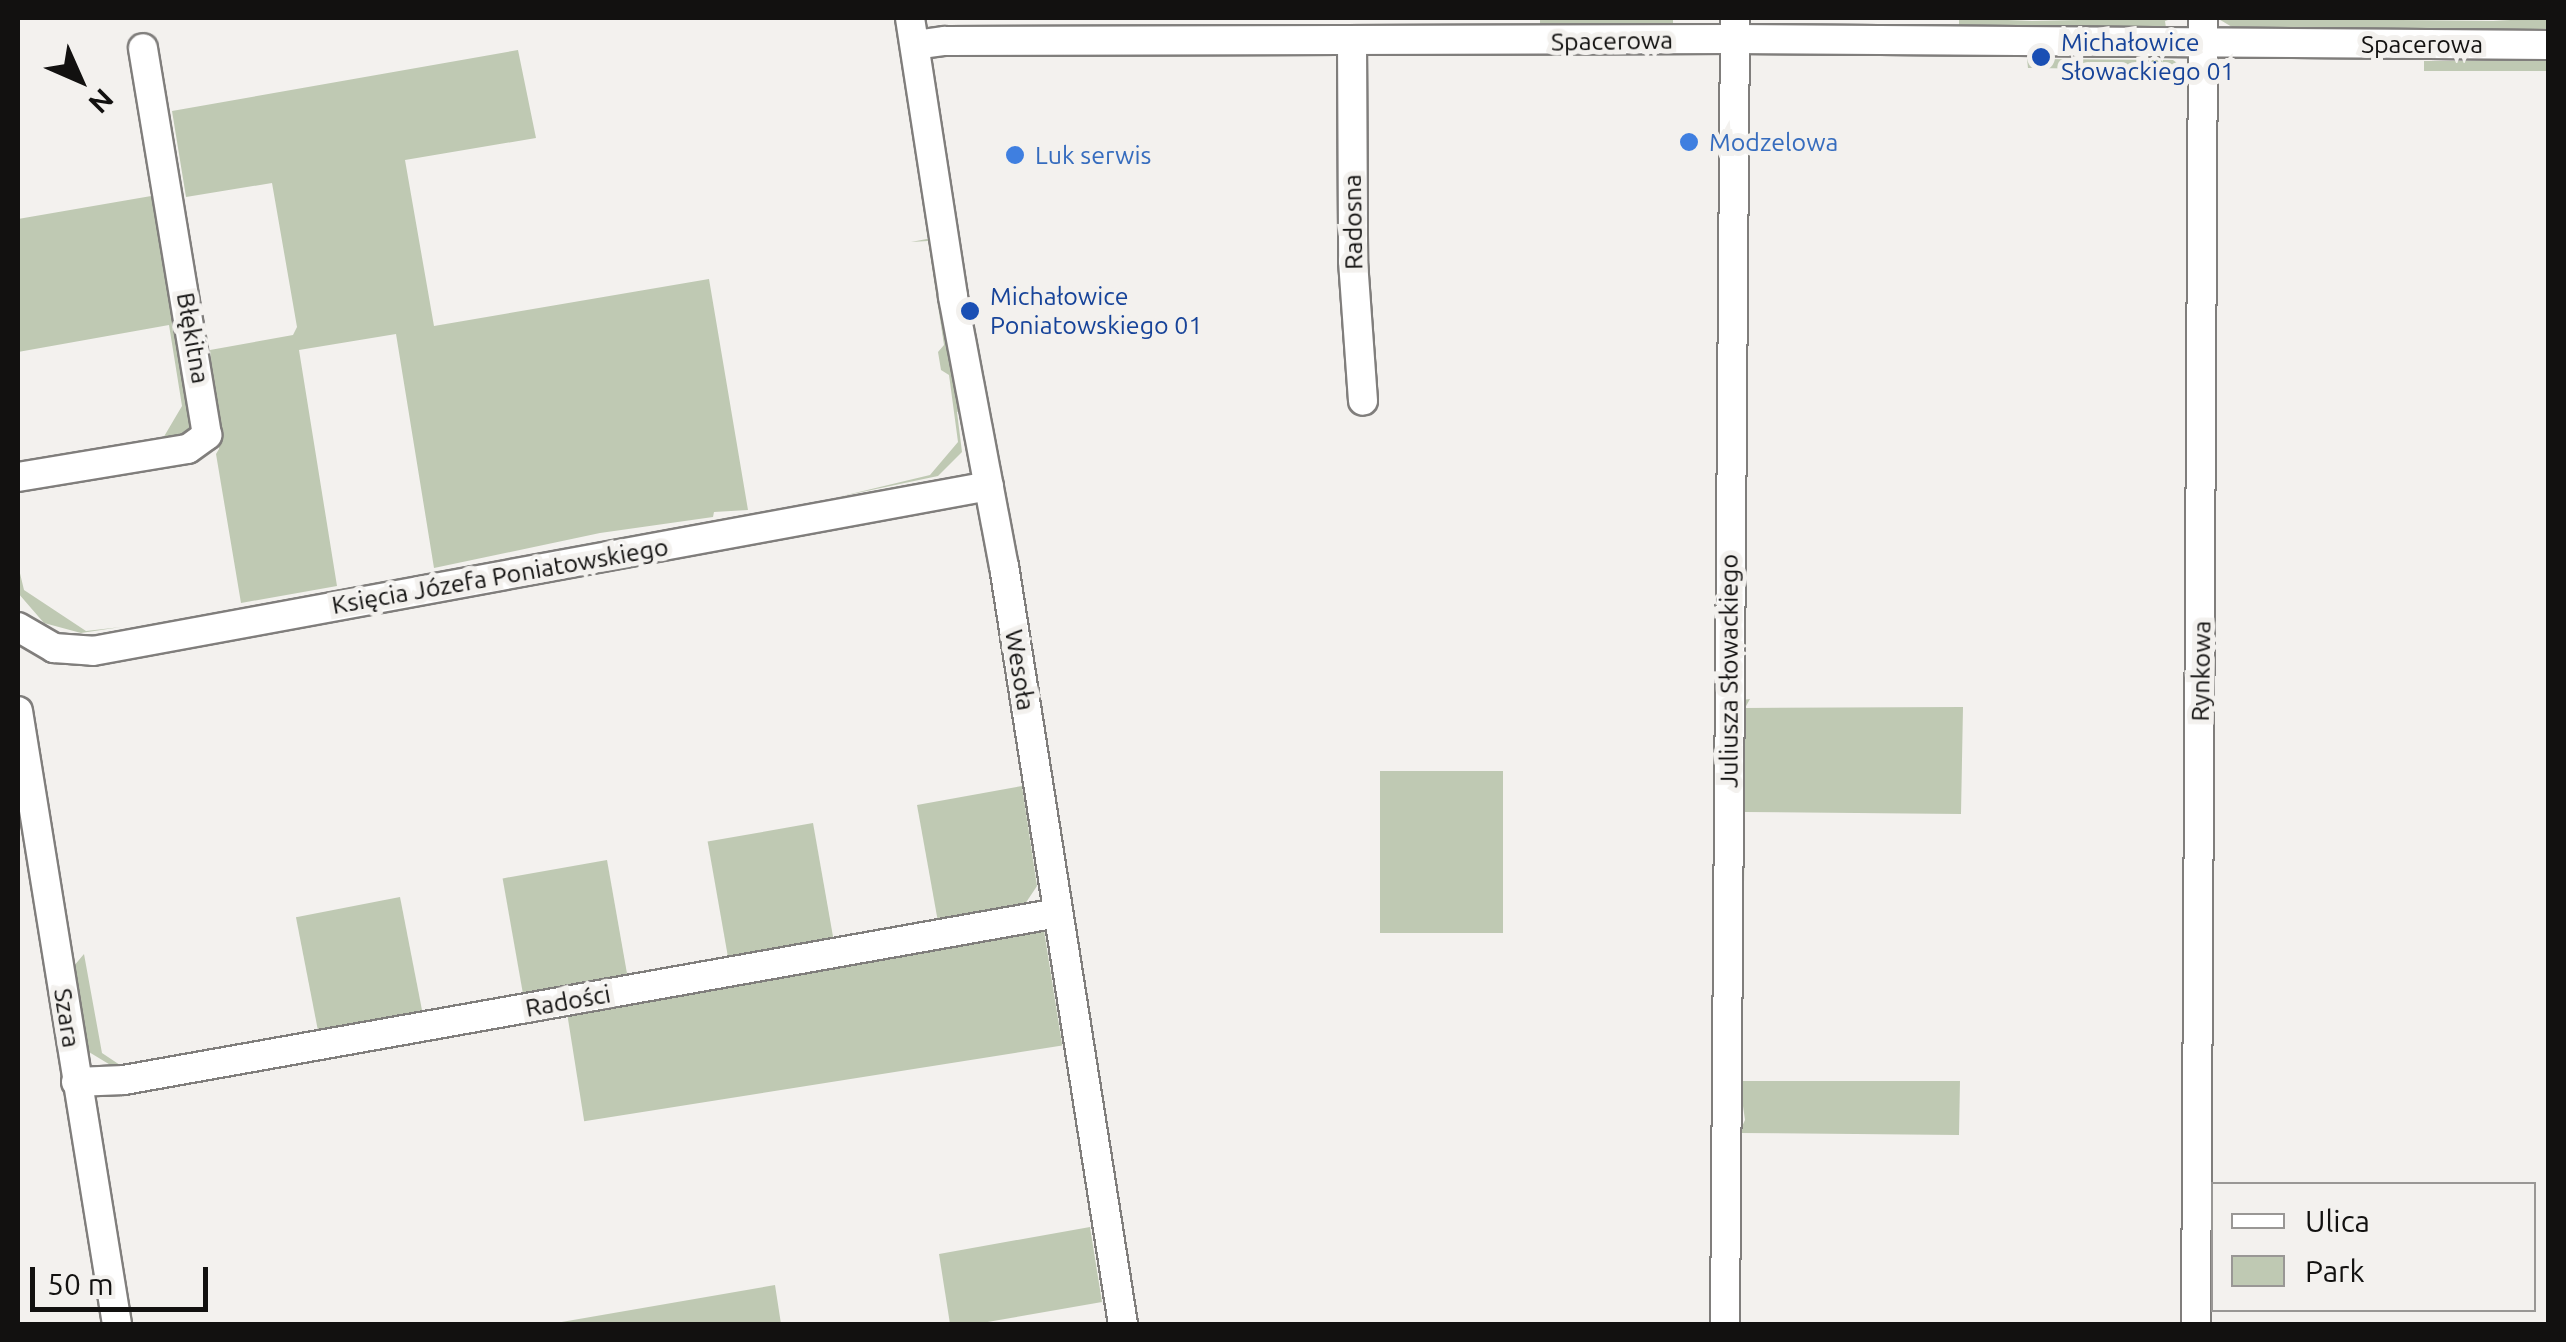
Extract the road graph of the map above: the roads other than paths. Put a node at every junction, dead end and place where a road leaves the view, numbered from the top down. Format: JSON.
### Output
{"nodes":[{"id":1,"x":1734,"y":28,"type":"edge"},
{"id":2,"x":1266,"y":30,"type":"edge"},
{"id":3,"x":2203,"y":30,"type":"edge"},
{"id":4,"x":912,"y":32,"type":"edge"},
{"id":5,"x":1352,"y":42,"type":"junction"},
{"id":6,"x":2548,"y":45,"type":"edge"},
{"id":7,"x":143,"y":48,"type":"dead end"},
{"id":8,"x":1363,"y":401,"type":"dead end"},
{"id":9,"x":18,"y":476,"type":"edge"},
{"id":10,"x":988,"y":486,"type":"junction"},
{"id":11,"x":21,"y":638,"type":"edge"},
{"id":12,"x":18,"y":711,"type":"edge"},
{"id":13,"x":1058,"y":913,"type":"junction"},
{"id":14,"x":76,"y":1082,"type":"junction"},
{"id":15,"x":117,"y":1324,"type":"edge"},
{"id":16,"x":1123,"y":1324,"type":"edge"},
{"id":17,"x":1725,"y":1324,"type":"edge"},
{"id":18,"x":2196,"y":1324,"type":"edge"}],
"edges":[{"from":1,"to":3,"type":"street","name":"Spacerowa"},
{"from":1,"to":5,"type":"street","name":"Spacerowa"},
{"from":1,"to":17,"type":"street","name":"Juliusza Słowackiego"},
{"from":2,"to":4,"type":"street","name":"Spacerowa"},
{"from":2,"to":5,"type":"street","name":"Spacerowa"},
{"from":3,"to":6,"type":"street","name":"Spacerowa"},
{"from":3,"to":18,"type":"street","name":"Rynkowa"},
{"from":4,"to":10,"type":"street","name":"Wesoła"},
{"from":5,"to":8,"type":"street","name":"Radosna"},
{"from":7,"to":9,"type":"street","name":"Błękitna"},
{"from":10,"to":11,"type":"street","name":"Księcia Józefa Poniatowskiego"},
{"from":10,"to":13,"type":"street","name":"Wesoła"},
{"from":12,"to":14,"type":"street","name":"Szara"},
{"from":13,"to":14,"type":"street","name":"Radości"},
{"from":13,"to":16,"type":"street","name":"Wesoła"},
{"from":14,"to":15,"type":"street","name":"Szara"}]}
